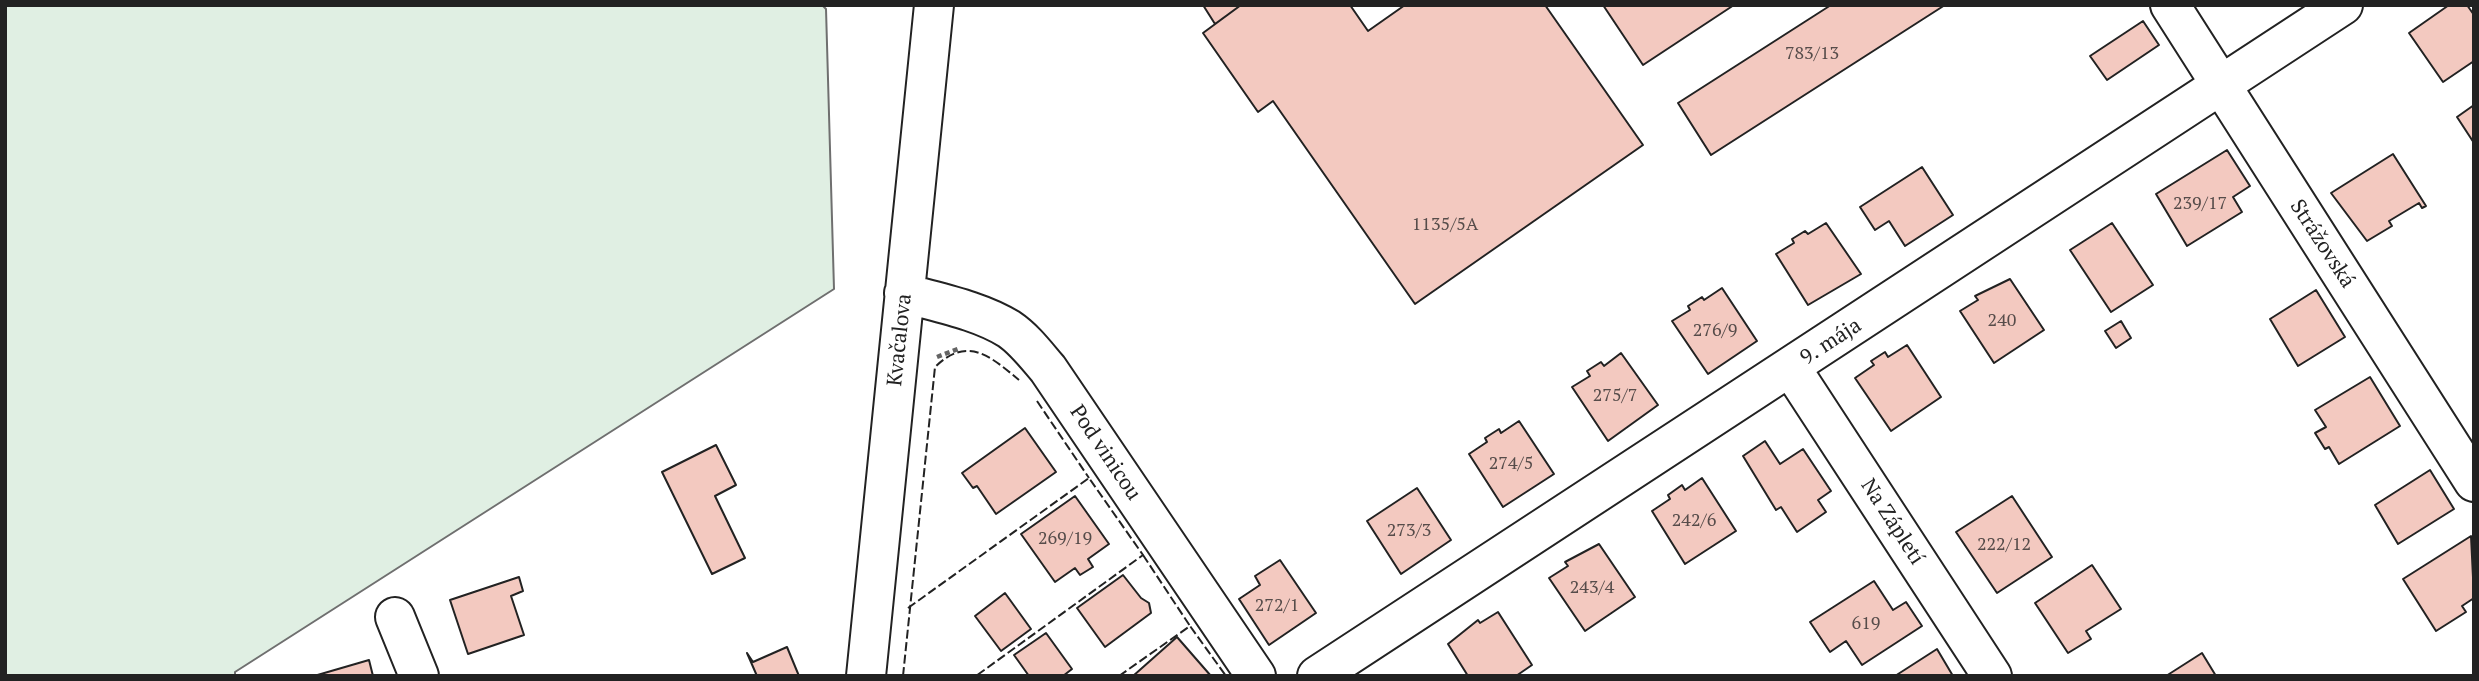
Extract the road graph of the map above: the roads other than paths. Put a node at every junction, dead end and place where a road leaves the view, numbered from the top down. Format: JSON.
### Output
{"nodes":[{"id":1,"x":934,"y":5,"type":"edge"},
{"id":2,"x":2170,"y":5,"type":"edge"},
{"id":3,"x":2343,"y":5,"type":"edge"},
{"id":4,"x":2221,"y":86,"type":"junction"},
{"id":5,"x":904,"y":293,"type":"junction"},
{"id":6,"x":1791,"y":368,"type":"junction"},
{"id":7,"x":2474,"y":482,"type":"edge"},
{"id":8,"x":395,"y":617,"type":"dead end"},
{"id":9,"x":419,"y":676,"type":"edge"},
{"id":10,"x":866,"y":676,"type":"edge"},
{"id":11,"x":1256,"y":676,"type":"edge"},
{"id":12,"x":1317,"y":676,"type":"edge"},
{"id":13,"x":1992,"y":676,"type":"edge"}],
"edges":[{"from":1,"to":5,"type":"street","name":"Kvačalova"},
{"from":2,"to":4,"type":"street","name":"Strážovská"},
{"from":3,"to":4,"type":"street","name":"9. mája"},
{"from":4,"to":6,"type":"street","name":"9. mája"},
{"from":4,"to":7,"type":"street","name":"Strážovská"},
{"from":5,"to":10,"type":"street","name":"Kvačalova"},
{"from":5,"to":11,"type":"street","name":"Pod vinicou"},
{"from":6,"to":12,"type":"street","name":"9. mája"},
{"from":6,"to":13,"type":"street","name":"Na Zápletí"},
{"from":8,"to":9,"type":"street"}]}
